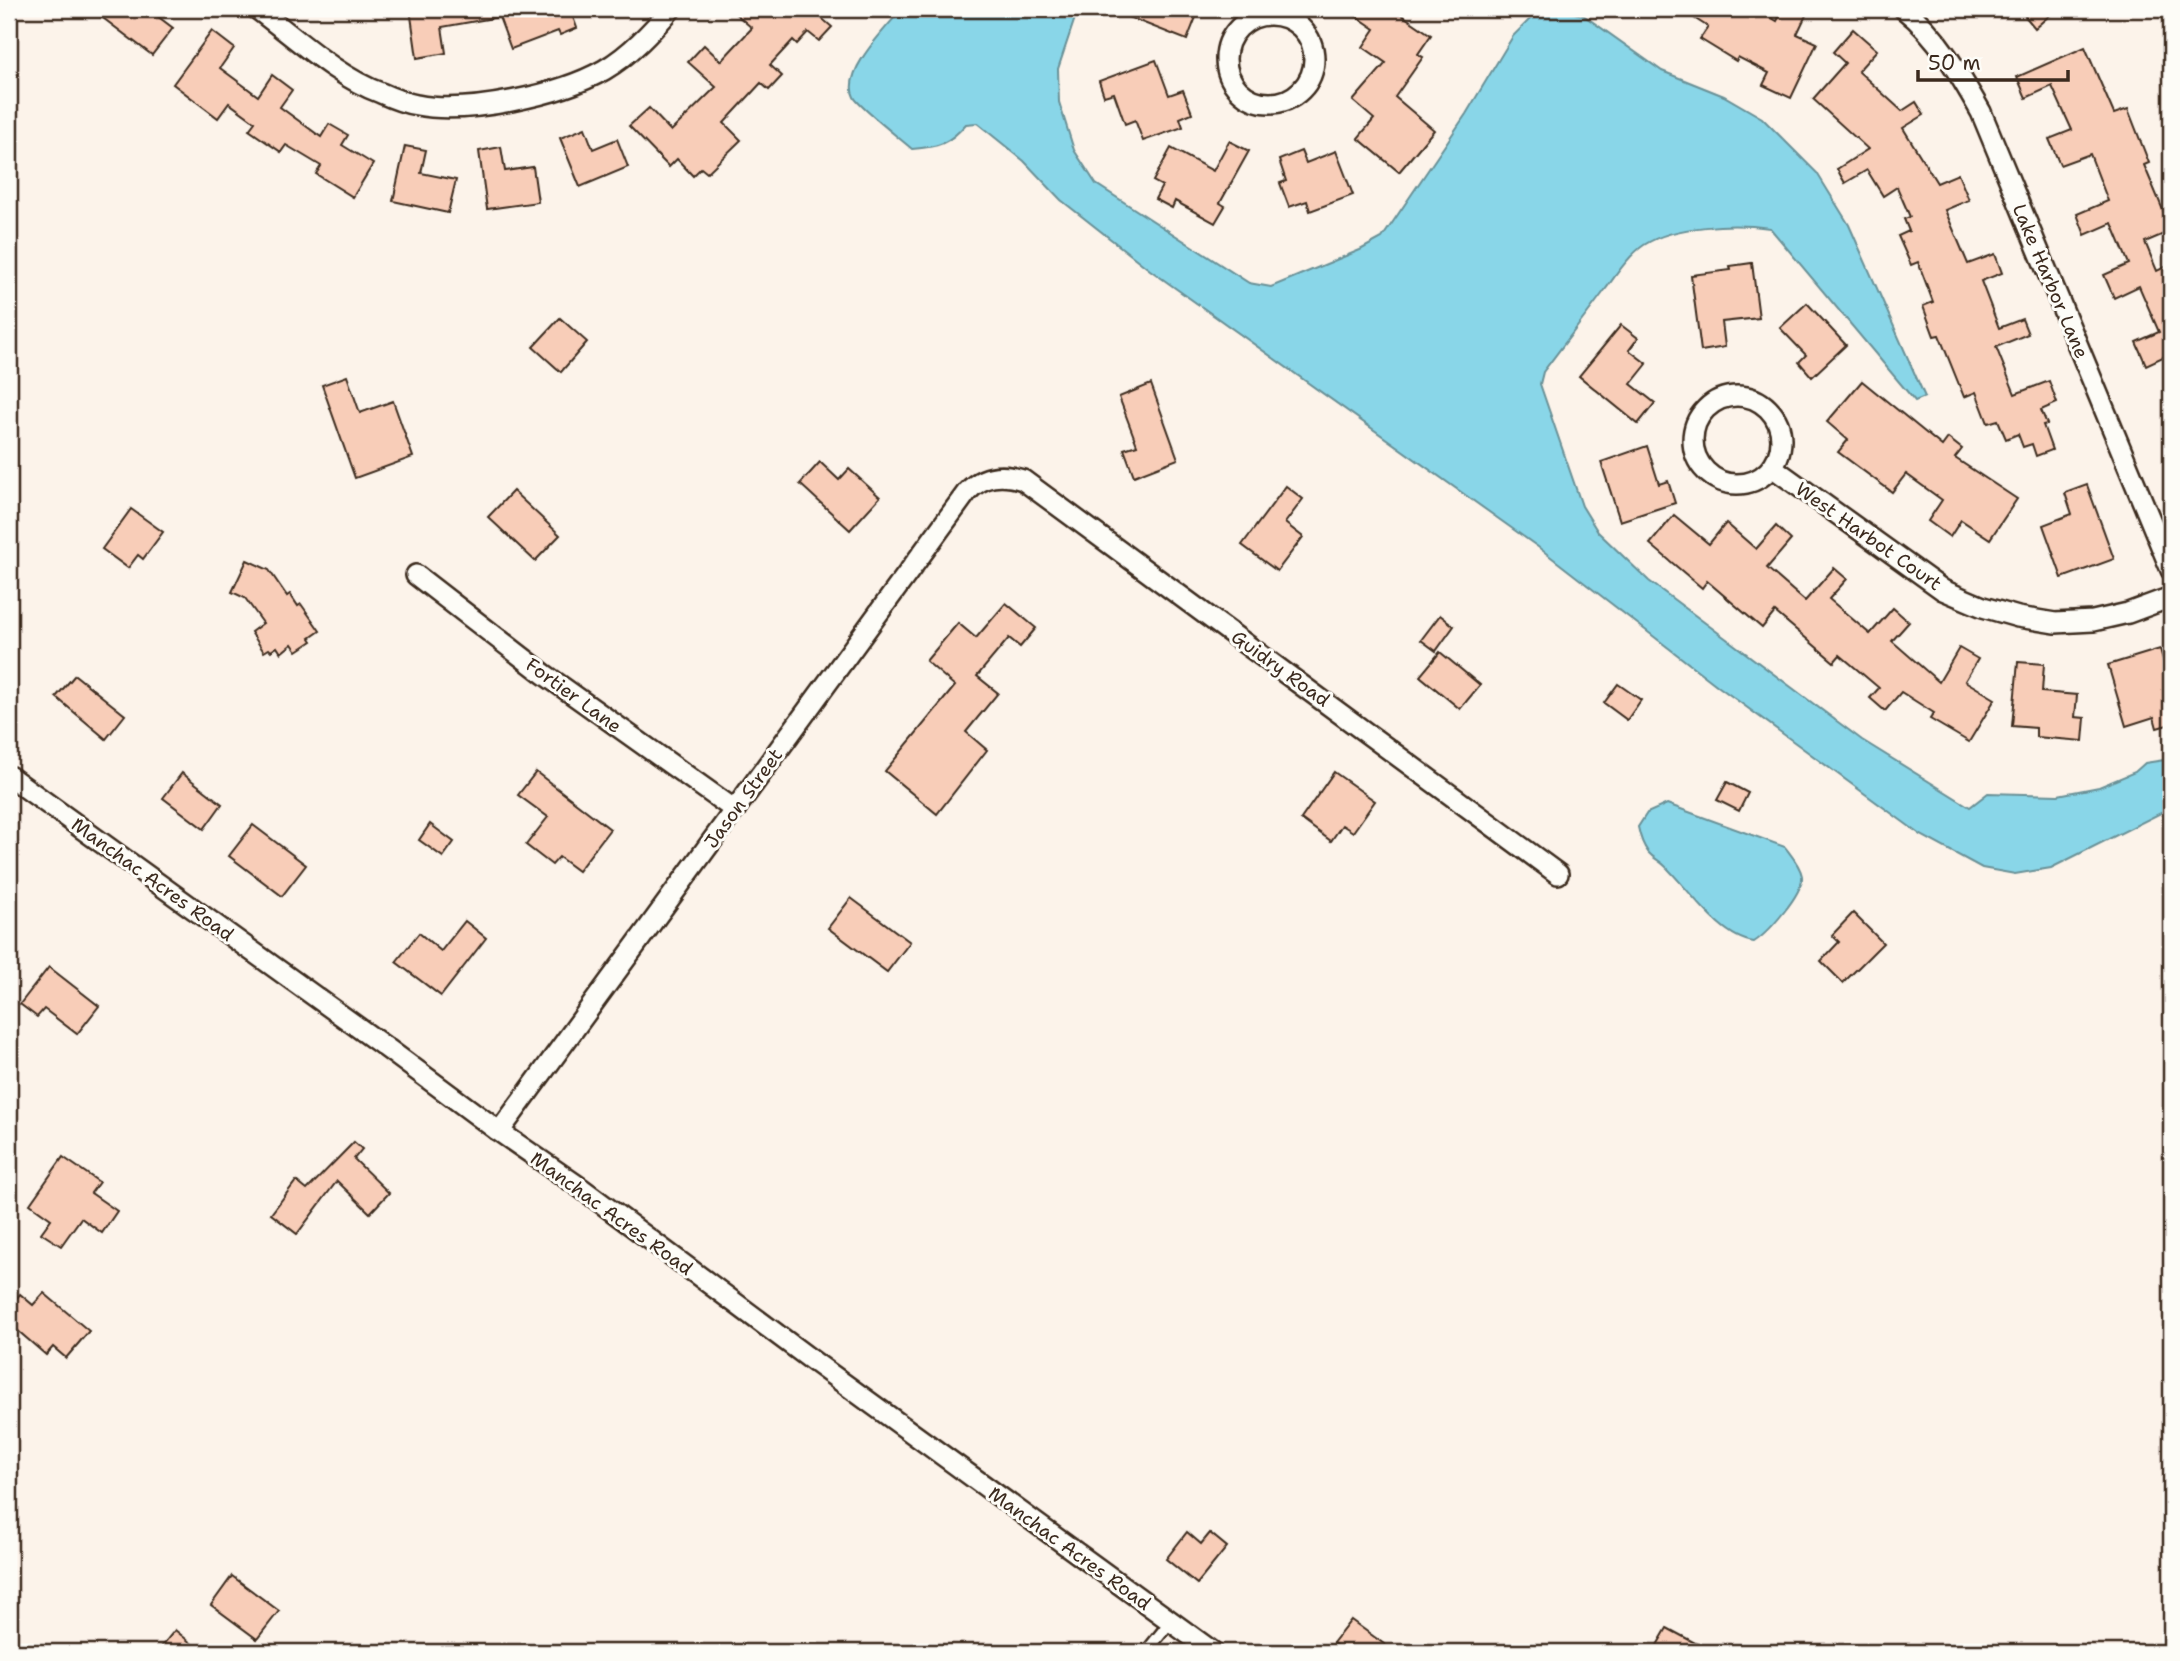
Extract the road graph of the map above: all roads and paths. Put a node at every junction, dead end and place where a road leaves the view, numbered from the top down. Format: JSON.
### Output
{"nodes":[{"id":1,"x":257,"y":9,"type":"edge"},
{"id":2,"x":671,"y":9,"type":"edge"},
{"id":3,"x":1904,"y":9,"type":"edge"},
{"id":4,"x":1297,"y":15,"type":"edge"},
{"id":5,"x":1772,"y":467,"type":"junction"},
{"id":6,"x":997,"y":475,"type":"joint"},
{"id":7,"x":2171,"y":570,"type":"edge"},
{"id":8,"x":416,"y":575,"type":"dead end"},
{"id":9,"x":2171,"y":597,"type":"edge"},
{"id":10,"x":9,"y":776,"type":"edge"},
{"id":11,"x":735,"y":810,"type":"junction"},
{"id":12,"x":1558,"y":874,"type":"dead end"},
{"id":13,"x":497,"y":1130,"type":"junction"},
{"id":14,"x":1171,"y":1621,"type":"junction"},
{"id":15,"x":1146,"y":1652,"type":"edge"},
{"id":16,"x":1213,"y":1652,"type":"edge"}],
"edges":[{"from":1,"to":2,"type":"street"},
{"from":3,"to":7,"type":"street","name":"Lake Harbor Lane"},
{"from":4,"to":4,"type":"street"},
{"from":5,"to":5,"type":"street"},
{"from":5,"to":9,"type":"street","name":"West Harbot Court"},
{"from":6,"to":11,"type":"street","name":"Jason Street"},
{"from":6,"to":12,"type":"street","name":"Guidry Road"},
{"from":8,"to":11,"type":"street","name":"Fortier Lane"},
{"from":10,"to":13,"type":"street","name":"Manchac Acres Road"},
{"from":11,"to":13,"type":"street","name":"Jason Street"},
{"from":13,"to":14,"type":"street","name":"Manchac Acres Road"},
{"from":14,"to":15,"type":"lane"},
{"from":14,"to":16,"type":"street","name":"Manchac Acres Road"}]}
